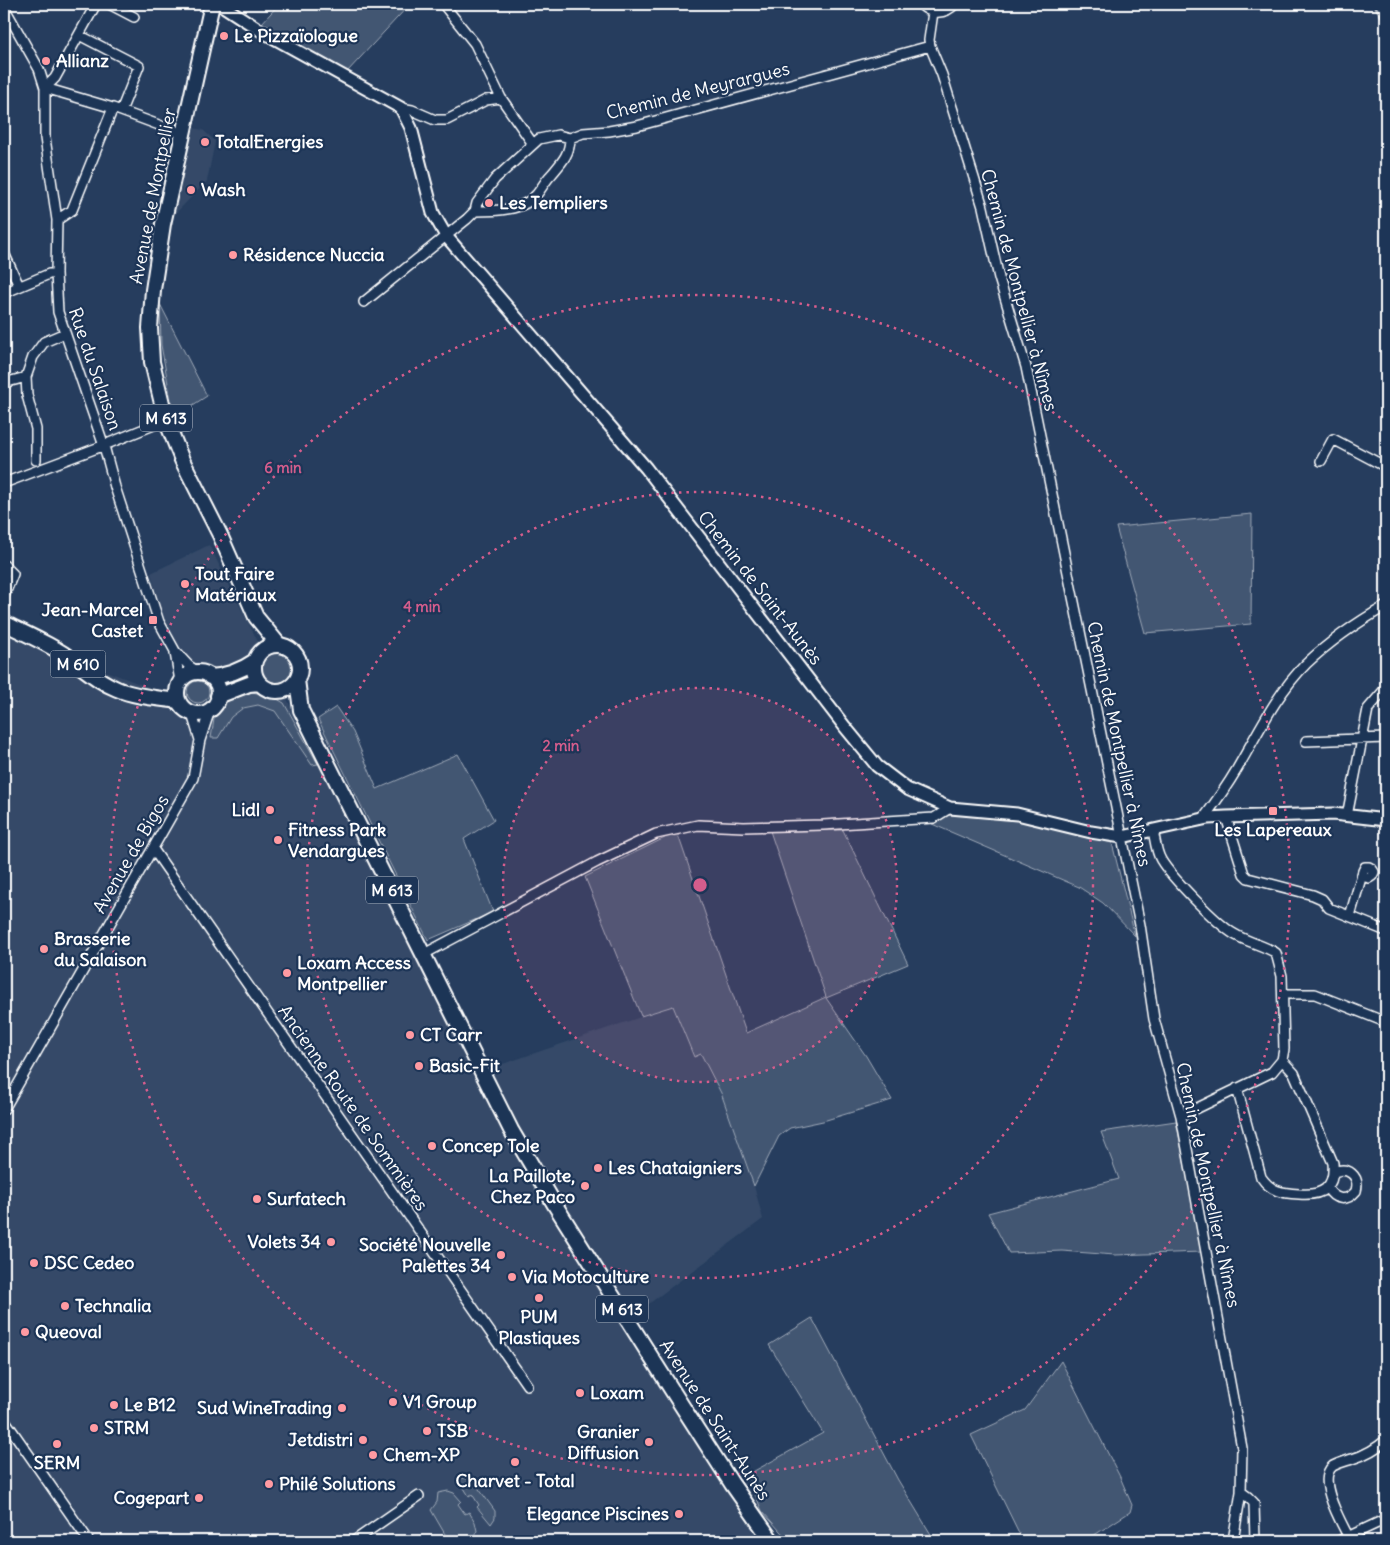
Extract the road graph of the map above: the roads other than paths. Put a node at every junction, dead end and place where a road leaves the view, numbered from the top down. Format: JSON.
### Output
{"nodes":[{"id":1,"x":96,"y":4,"type":"edge"},
{"id":2,"x":109,"y":4,"type":"edge"},
{"id":3,"x":212,"y":4,"type":"edge"},
{"id":4,"x":443,"y":4,"type":"edge"},
{"id":5,"x":920,"y":4,"type":"edge"},
{"id":6,"x":955,"y":4,"type":"edge"},
{"id":7,"x":4,"y":7,"type":"edge"},
{"id":8,"x":933,"y":12,"type":"junction"},
{"id":9,"x":134,"y":17,"type":"dead end"},
{"id":10,"x":79,"y":35,"type":"junction"},
{"id":11,"x":930,"y":46,"type":"junction"},
{"id":12,"x":45,"y":88,"type":"junction"},
{"id":13,"x":501,"y":98,"type":"junction"},
{"id":14,"x":401,"y":108,"type":"junction"},
{"id":15,"x":117,"y":110,"type":"junction"},
{"id":16,"x":183,"y":134,"type":"junction"},
{"id":17,"x":570,"y":138,"type":"junction"},
{"id":18,"x":533,"y":144,"type":"junction"},
{"id":19,"x":475,"y":211,"type":"junction"},
{"id":20,"x":57,"y":220,"type":"junction"},
{"id":21,"x":446,"y":236,"type":"junction"},
{"id":22,"x":4,"y":253,"type":"edge"},
{"id":23,"x":56,"y":273,"type":"junction"},
{"id":24,"x":19,"y":286,"type":"junction"},
{"id":25,"x":4,"y":293,"type":"edge"},
{"id":26,"x":364,"y":302,"type":"dead end"},
{"id":27,"x":65,"y":332,"type":"junction"},
{"id":28,"x":26,"y":377,"type":"junction"},
{"id":29,"x":4,"y":383,"type":"edge"},
{"id":30,"x":166,"y":420,"type":"junction"},
{"id":31,"x":104,"y":446,"type":"junction"},
{"id":32,"x":36,"y":460,"type":"dead end"},
{"id":33,"x":1321,"y":461,"type":"dead end"},
{"id":34,"x":1386,"y":468,"type":"edge"},
{"id":35,"x":4,"y":483,"type":"edge"},
{"id":36,"x":4,"y":565,"type":"edge"},
{"id":37,"x":4,"y":596,"type":"edge"},
{"id":38,"x":1386,"y":606,"type":"edge"},
{"id":39,"x":256,"y":617,"type":"junction"},
{"id":40,"x":4,"y":623,"type":"edge"},
{"id":41,"x":279,"y":645,"type":"junction"},
{"id":42,"x":175,"y":651,"type":"junction"},
{"id":43,"x":257,"y":658,"type":"junction"},
{"id":44,"x":204,"y":675,"type":"junction"},
{"id":45,"x":297,"y":680,"type":"junction"},
{"id":46,"x":259,"y":683,"type":"junction"},
{"id":47,"x":1386,"y":688,"type":"edge"},
{"id":48,"x":179,"y":690,"type":"junction"},
{"id":49,"x":272,"y":691,"type":"junction"},
{"id":50,"x":218,"y":696,"type":"junction"},
{"id":51,"x":210,"y":710,"type":"junction"},
{"id":52,"x":301,"y":710,"type":"junction"},
{"id":53,"x":192,"y":714,"type":"junction"},
{"id":54,"x":1386,"y":738,"type":"edge"},
{"id":55,"x":200,"y":740,"type":"junction"},
{"id":56,"x":1361,"y":740,"type":"junction"},
{"id":57,"x":1306,"y":742,"type":"dead end"},
{"id":58,"x":950,"y":808,"type":"junction"},
{"id":59,"x":1347,"y":816,"type":"junction"},
{"id":60,"x":1226,"y":817,"type":"junction"},
{"id":61,"x":1203,"y":819,"type":"junction"},
{"id":62,"x":1386,"y":820,"type":"edge"},
{"id":63,"x":1153,"y":830,"type":"junction"},
{"id":64,"x":1122,"y":837,"type":"junction"},
{"id":65,"x":153,"y":849,"type":"junction"},
{"id":66,"x":1363,"y":874,"type":"dead end"},
{"id":67,"x":1350,"y":916,"type":"junction"},
{"id":68,"x":1386,"y":932,"type":"edge"},
{"id":69,"x":424,"y":954,"type":"junction"},
{"id":70,"x":1283,"y":994,"type":"junction"},
{"id":71,"x":1386,"y":1024,"type":"edge"},
{"id":72,"x":1282,"y":1060,"type":"junction"},
{"id":73,"x":1237,"y":1088,"type":"junction"},
{"id":74,"x":4,"y":1109,"type":"edge"},
{"id":75,"x":1181,"y":1116,"type":"junction"},
{"id":76,"x":1334,"y":1172,"type":"junction"},
{"id":77,"x":1327,"y":1187,"type":"junction"},
{"id":78,"x":527,"y":1385,"type":"dead end"},
{"id":79,"x":4,"y":1420,"type":"edge"},
{"id":80,"x":1386,"y":1440,"type":"edge"},
{"id":81,"x":1241,"y":1492,"type":"junction"},
{"id":82,"x":419,"y":1496,"type":"dead end"},
{"id":83,"x":1386,"y":1520,"type":"edge"},
{"id":84,"x":1348,"y":1536,"type":"junction"},
{"id":85,"x":89,"y":1541,"type":"edge"},
{"id":86,"x":354,"y":1541,"type":"edge"},
{"id":87,"x":772,"y":1541,"type":"edge"},
{"id":88,"x":1233,"y":1541,"type":"edge"},
{"id":89,"x":1255,"y":1541,"type":"edge"},
{"id":90,"x":1339,"y":1541,"type":"edge"}],
"edges":[{"from":1,"to":10,"type":"street"},
{"from":2,"to":9,"type":"street"},
{"from":3,"to":14,"type":"street"},
{"from":3,"to":16,"type":"main road","name":"Avenue de Montpellier","number":"M 613"},
{"from":4,"to":13,"type":"street"},
{"from":5,"to":8,"type":"street"},
{"from":6,"to":8,"type":"street"},
{"from":7,"to":12,"type":"street","name":"Rue du Salaison"},
{"from":8,"to":11,"type":"street","name":"Chemin de Montpellier à Nîmes"},
{"from":10,"to":12,"type":"street"},
{"from":10,"to":15,"type":"street"},
{"from":11,"to":17,"type":"street","name":"Chemin de Meyrargues"},
{"from":11,"to":64,"type":"street","name":"Chemin de Montpellier à Nîmes"},
{"from":12,"to":15,"type":"street"},
{"from":12,"to":20,"type":"street","name":"Rue du Salaison"},
{"from":13,"to":14,"type":"street"},
{"from":13,"to":18,"type":"street"},
{"from":14,"to":21,"type":"street","name":"Chemin de Saint-Aunès"},
{"from":15,"to":16,"type":"street"},
{"from":15,"to":20,"type":"street"},
{"from":16,"to":30,"type":"main road","name":"Avenue de Montpellier","number":"M 613"},
{"from":17,"to":18,"type":"street","name":"Chemin de Meyrargues"},
{"from":17,"to":19,"type":"street"},
{"from":18,"to":19,"type":"street","name":"Chemin de Meyrargues"},
{"from":19,"to":21,"type":"street","name":"Chemin de Meyrargues"},
{"from":20,"to":23,"type":"street","name":"Rue du Salaison"},
{"from":21,"to":26,"type":"street","name":"Chemin de Meyrargues"},
{"from":21,"to":58,"type":"street","name":"Chemin de Saint-Aunès"},
{"from":22,"to":24,"type":"street"},
{"from":23,"to":24,"type":"street"},
{"from":23,"to":27,"type":"street","name":"Rue du Salaison"},
{"from":24,"to":25,"type":"street"},
{"from":27,"to":28,"type":"street"},
{"from":27,"to":31,"type":"street","name":"Rue du Salaison"},
{"from":28,"to":29,"type":"street"},
{"from":28,"to":32,"type":"street"},
{"from":30,"to":31,"type":"street"},
{"from":30,"to":39,"type":"main road","name":"Avenue de Montpellier","number":"M 613"},
{"from":31,"to":35,"type":"street"},
{"from":31,"to":42,"type":"street","name":"Rue du Salaison"},
{"from":33,"to":34,"type":"street"},
{"from":36,"to":37,"type":"street"},
{"from":38,"to":61,"type":"street"},
{"from":39,"to":41,"type":"main road","name":"Avenue de Montpellier","number":"M 613"},
{"from":39,"to":43,"type":"main road","name":"Avenue de Montpellier","number":"M 613"},
{"from":40,"to":48,"type":"main road","number":"M 610"},
{"from":41,"to":43,"type":"main road"},
{"from":41,"to":45,"type":"main road"},
{"from":42,"to":44,"type":"street","name":"Rue du Salaison"},
{"from":42,"to":48,"type":"street","name":"Rue du Salaison"},
{"from":43,"to":44,"type":"main road"},
{"from":43,"to":46,"type":"main road"},
{"from":44,"to":48,"type":"main road"},
{"from":44,"to":50,"type":"main road"},
{"from":45,"to":49,"type":"main road"},
{"from":45,"to":52,"type":"main road","name":"Avenue de Saint-Aunès","number":"M 613"},
{"from":46,"to":49,"type":"main road"},
{"from":46,"to":50,"type":"main road"},
{"from":47,"to":56,"type":"street"},
{"from":48,"to":53,"type":"main road"},
{"from":49,"to":52,"type":"main road","name":"Avenue de Saint-Aunès","number":"M 613"},
{"from":50,"to":51,"type":"main road"},
{"from":51,"to":53,"type":"main road"},
{"from":51,"to":55,"type":"street","name":"Avenue de Bigos"},
{"from":52,"to":69,"type":"main road","name":"Avenue de Saint-Aunès","number":"M 613"},
{"from":53,"to":55,"type":"street","name":"Avenue de Bigos"},
{"from":54,"to":56,"type":"street"},
{"from":55,"to":65,"type":"street","name":"Avenue de Bigos"},
{"from":56,"to":57,"type":"street"},
{"from":56,"to":59,"type":"street"},
{"from":58,"to":64,"type":"street","name":"Chemin de Saint-Aunès"},
{"from":58,"to":69,"type":"street"},
{"from":59,"to":60,"type":"street"},
{"from":59,"to":62,"type":"street"},
{"from":60,"to":61,"type":"street"},
{"from":60,"to":67,"type":"street"},
{"from":61,"to":63,"type":"street"},
{"from":63,"to":64,"type":"street"},
{"from":63,"to":70,"type":"street"},
{"from":64,"to":75,"type":"street","name":"Chemin de Montpellier à Nîmes"},
{"from":65,"to":74,"type":"street","name":"Avenue de Bigos"},
{"from":65,"to":78,"type":"street","name":"Ancienne Route de Sommières"},
{"from":66,"to":67,"type":"street"},
{"from":67,"to":68,"type":"street"},
{"from":69,"to":87,"type":"main road","name":"Avenue de Saint-Aunès","number":"M 613"},
{"from":70,"to":71,"type":"street"},
{"from":70,"to":72,"type":"street"},
{"from":72,"to":73,"type":"street"},
{"from":72,"to":76,"type":"street"},
{"from":73,"to":75,"type":"street"},
{"from":73,"to":77,"type":"street"},
{"from":75,"to":81,"type":"street","name":"Chemin de Montpellier à Nîmes"},
{"from":76,"to":77,"type":"street"},
{"from":76,"to":77,"type":"street"},
{"from":79,"to":85,"type":"street"},
{"from":80,"to":84,"type":"street"},
{"from":81,"to":88,"type":"street","name":"Chemin de Montpellier à Nîmes"},
{"from":81,"to":89,"type":"street"},
{"from":82,"to":86,"type":"street"},
{"from":83,"to":84,"type":"street"},
{"from":84,"to":90,"type":"street"}]}
